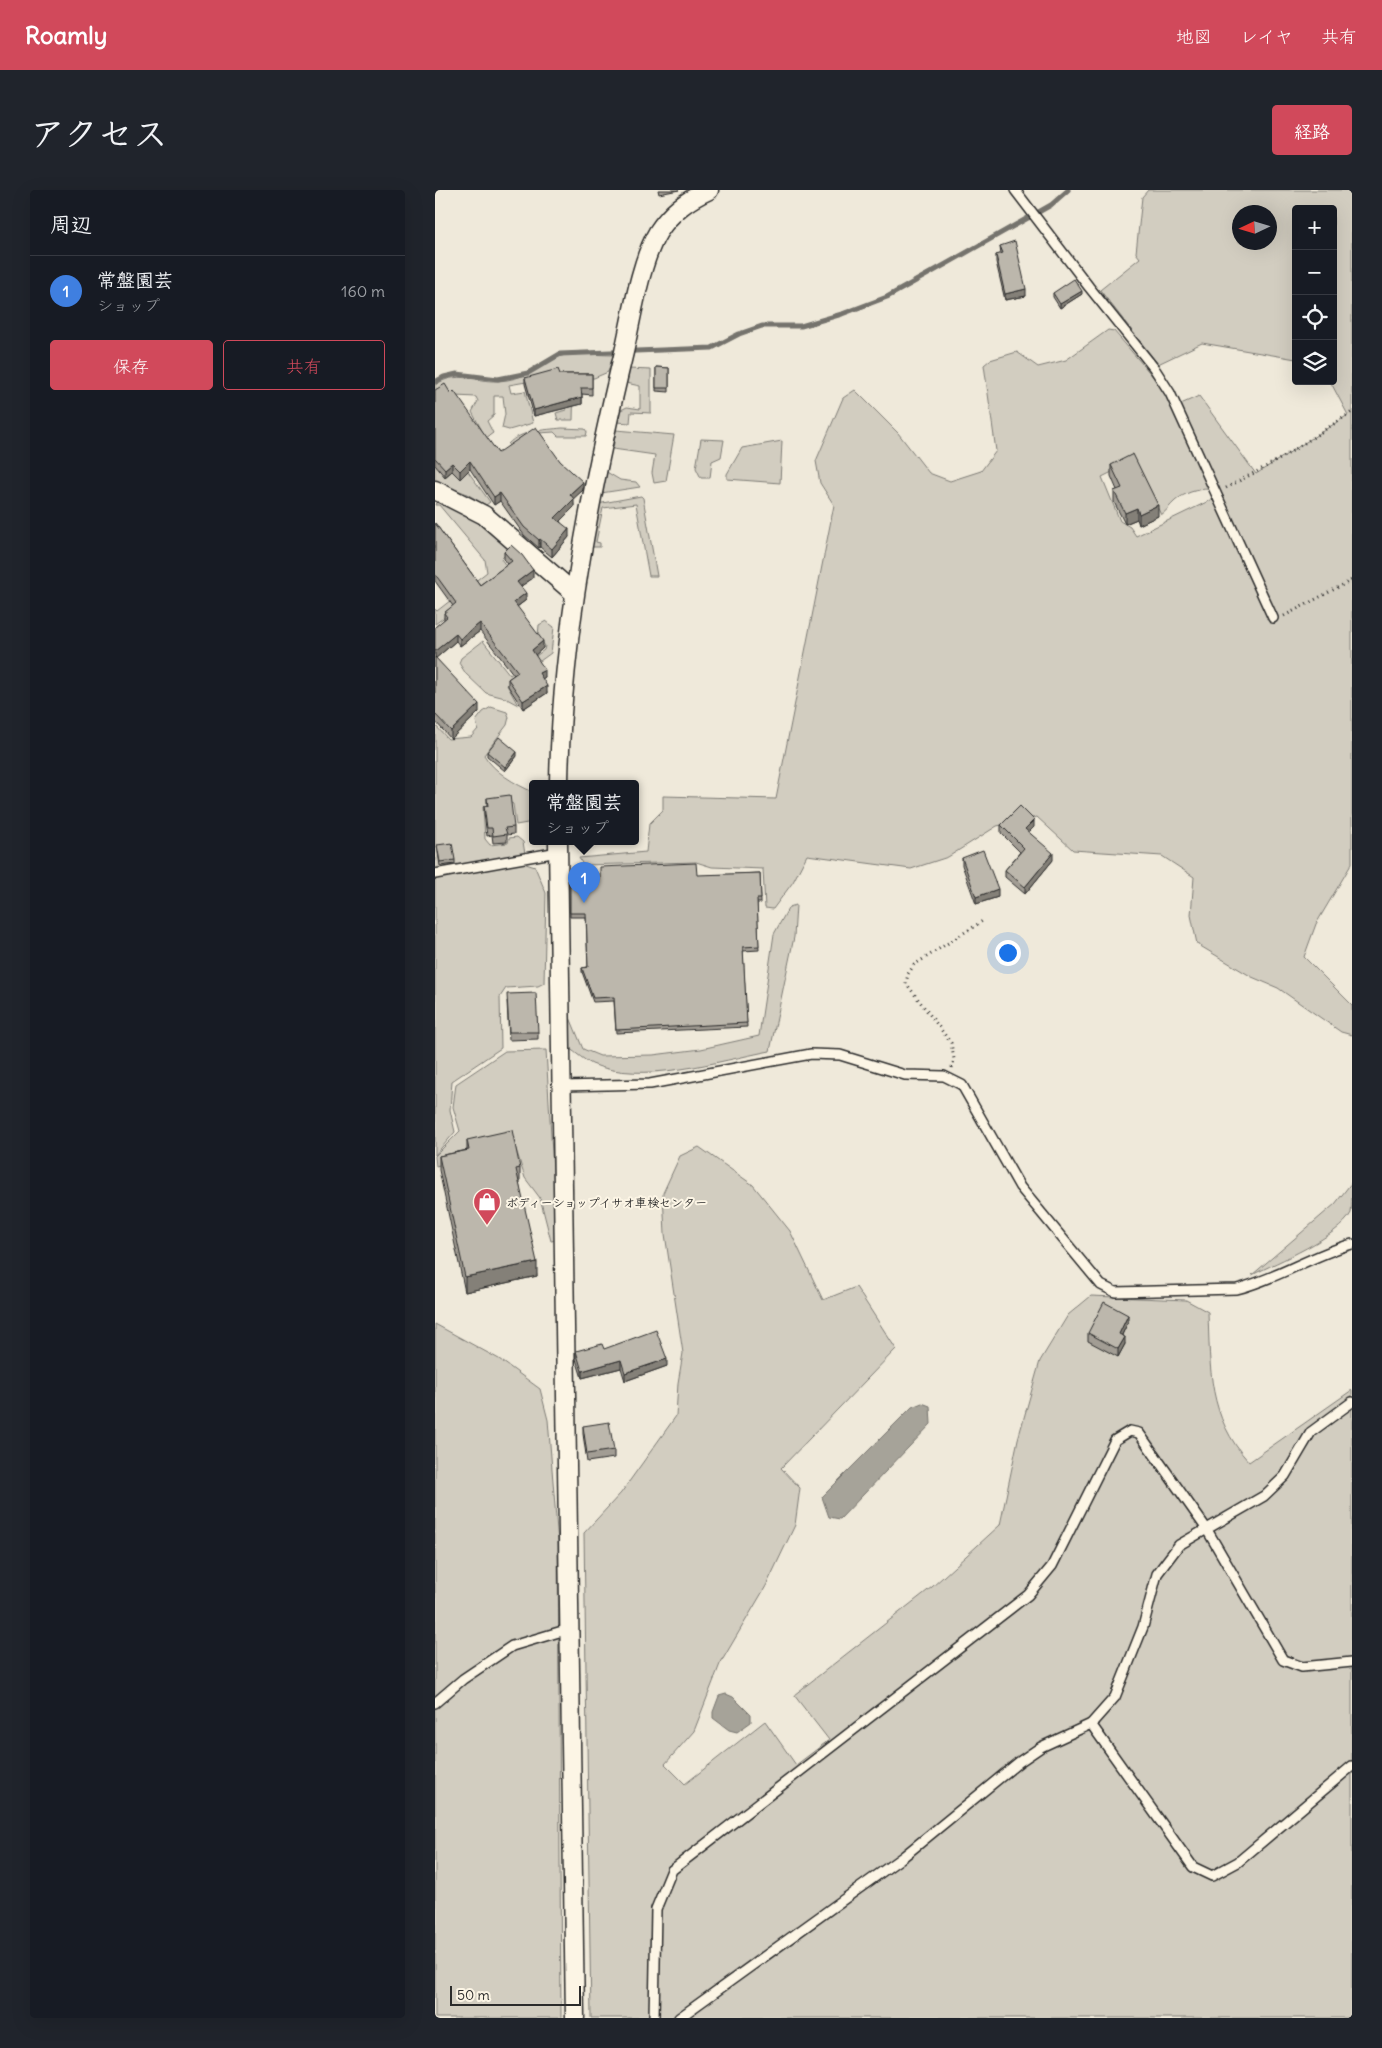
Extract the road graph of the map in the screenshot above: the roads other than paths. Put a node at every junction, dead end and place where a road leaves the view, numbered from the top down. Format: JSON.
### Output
{"nodes":[{"id":1,"x":709,"y":190,"type":"edge"},
{"id":2,"x":1015,"y":190,"type":"edge"},
{"id":3,"x":435,"y":490,"type":"edge"},
{"id":4,"x":575,"y":593,"type":"junction"},
{"id":5,"x":1273,"y":618,"type":"road end"},
{"id":6,"x":559,"y":780,"type":"edge"},
{"id":7,"x":558,"y":847,"type":"edge"},
{"id":8,"x":435,"y":874,"type":"edge"},
{"id":9,"x":562,"y":1086,"type":"junction"},
{"id":10,"x":1352,"y":1244,"type":"edge"},
{"id":11,"x":1352,"y":1402,"type":"edge"},
{"id":12,"x":1206,"y":1528,"type":"junction"},
{"id":13,"x":569,"y":1629,"type":"junction"},
{"id":14,"x":1352,"y":1662,"type":"edge"},
{"id":15,"x":435,"y":1703,"type":"edge"},
{"id":16,"x":1091,"y":1724,"type":"junction"},
{"id":17,"x":1352,"y":1766,"type":"edge"},
{"id":18,"x":575,"y":2018,"type":"edge"},
{"id":19,"x":654,"y":2018,"type":"edge"},
{"id":20,"x":679,"y":2018,"type":"edge"}],
"edges":[{"from":1,"to":4,"type":"street"},
{"from":2,"to":5,"type":"lane"},
{"from":3,"to":4,"type":"street"},
{"from":4,"to":6,"type":"street"},
{"from":7,"to":8,"type":"lane"},
{"from":7,"to":9,"type":"street"},
{"from":9,"to":10,"type":"lane"},
{"from":9,"to":13,"type":"street"},
{"from":11,"to":12,"type":"lane"},
{"from":12,"to":14,"type":"lane"},
{"from":12,"to":16,"type":"lane"},
{"from":12,"to":19,"type":"lane"},
{"from":13,"to":15,"type":"lane"},
{"from":13,"to":18,"type":"street"},
{"from":16,"to":17,"type":"lane"},
{"from":16,"to":20,"type":"lane"}]}
